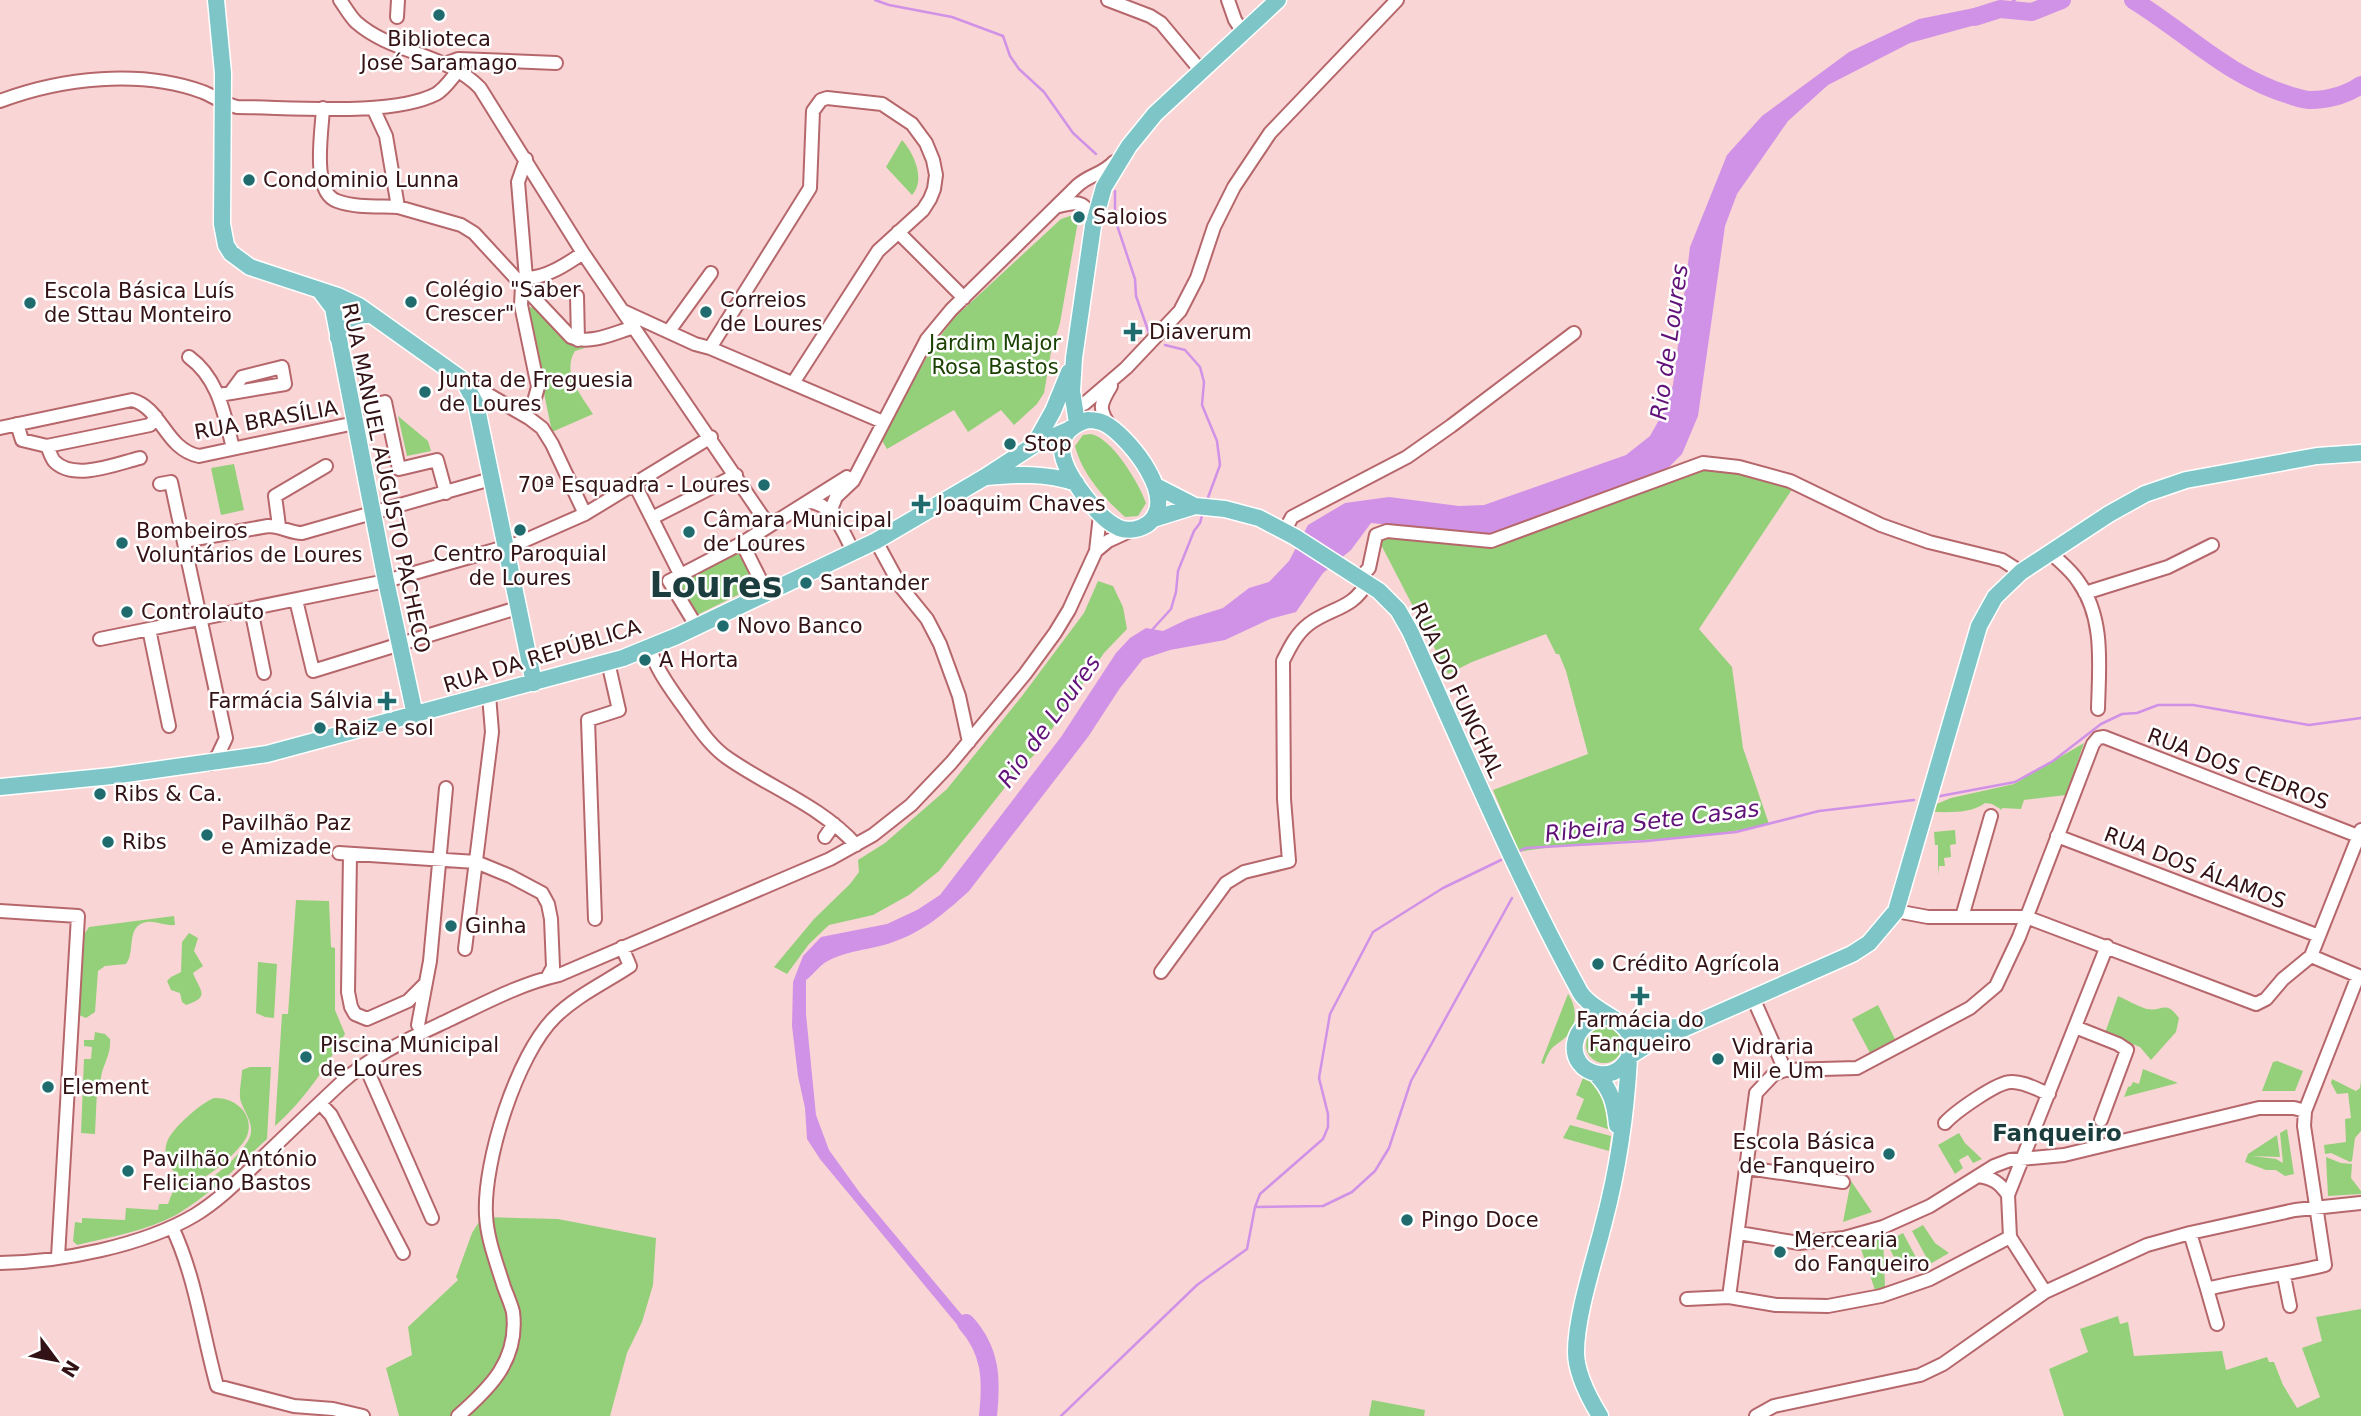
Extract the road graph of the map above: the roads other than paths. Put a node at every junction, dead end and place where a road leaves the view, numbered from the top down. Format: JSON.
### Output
{"nodes":[{"id":1,"x":216,"y":0,"type":"edge"},
{"id":2,"x":340,"y":0,"type":"edge"},
{"id":3,"x":398,"y":0,"type":"edge"},
{"id":4,"x":1108,"y":0,"type":"edge"},
{"id":5,"x":1278,"y":0,"type":"edge"},
{"id":6,"x":1397,"y":0,"type":"edge"},
{"id":7,"x":1230,"y":4,"type":"edge"},
{"id":8,"x":397,"y":17,"type":"dead end"},
{"id":9,"x":1247,"y":28,"type":"junction"},
{"id":10,"x":556,"y":63,"type":"dead end"},
{"id":11,"x":445,"y":64,"type":"junction"},
{"id":12,"x":458,"y":71,"type":"junction"},
{"id":13,"x":1201,"y":71,"type":"junction"},
{"id":14,"x":0,"y":101,"type":"edge"},
{"id":15,"x":223,"y":103,"type":"junction"},
{"id":16,"x":323,"y":108,"type":"junction"},
{"id":17,"x":373,"y":108,"type":"junction"},
{"id":18,"x":1129,"y":146,"type":"junction"},
{"id":19,"x":526,"y":159,"type":"junction"},
{"id":20,"x":1077,"y":186,"type":"junction"},
{"id":21,"x":1102,"y":194,"type":"junction"},
{"id":22,"x":1058,"y":206,"type":"junction"},
{"id":23,"x":398,"y":207,"type":"junction"},
{"id":24,"x":1093,"y":226,"type":"junction"},
{"id":25,"x":898,"y":232,"type":"junction"},
{"id":26,"x":583,"y":253,"type":"junction"},
{"id":27,"x":711,"y":273,"type":"dead end"},
{"id":28,"x":524,"y":281,"type":"junction"},
{"id":29,"x":321,"y":292,"type":"junction"},
{"id":30,"x":577,"y":296,"type":"dead end"},
{"id":31,"x":964,"y":298,"type":"junction"},
{"id":32,"x":623,"y":311,"type":"junction"},
{"id":33,"x":372,"y":315,"type":"junction"},
{"id":34,"x":634,"y":327,"type":"junction"},
{"id":35,"x":669,"y":331,"type":"junction"},
{"id":36,"x":1574,"y":333,"type":"dead end"},
{"id":37,"x":338,"y":338,"type":"junction"},
{"id":38,"x":578,"y":340,"type":"junction"},
{"id":39,"x":710,"y":348,"type":"junction"},
{"id":40,"x":188,"y":357,"type":"dead end"},
{"id":41,"x":1074,"y":358,"type":"junction"},
{"id":42,"x":1116,"y":377,"type":"junction"},
{"id":43,"x":463,"y":380,"type":"junction"},
{"id":44,"x":793,"y":383,"type":"junction"},
{"id":45,"x":1072,"y":391,"type":"junction"},
{"id":46,"x":1084,"y":404,"type":"junction"},
{"id":47,"x":517,"y":411,"type":"junction"},
{"id":48,"x":354,"y":416,"type":"junction"},
{"id":49,"x":156,"y":417,"type":"junction"},
{"id":50,"x":883,"y":422,"type":"junction"},
{"id":51,"x":17,"y":424,"type":"junction"},
{"id":52,"x":1105,"y":424,"type":"junction"},
{"id":53,"x":1073,"y":427,"type":"junction"},
{"id":54,"x":0,"y":428,"type":"edge"},
{"id":55,"x":710,"y":437,"type":"junction"},
{"id":56,"x":1034,"y":445,"type":"junction"},
{"id":57,"x":47,"y":446,"type":"junction"},
{"id":58,"x":233,"y":448,"type":"junction"},
{"id":59,"x":2361,"y":453,"type":"edge"},
{"id":60,"x":140,"y":458,"type":"dead end"},
{"id":61,"x":326,"y":466,"type":"dead end"},
{"id":62,"x":856,"y":472,"type":"junction"},
{"id":63,"x":736,"y":475,"type":"junction"},
{"id":64,"x":985,"y":477,"type":"junction"},
{"id":65,"x":491,"y":479,"type":"junction"},
{"id":66,"x":1076,"y":483,"type":"junction"},
{"id":67,"x":160,"y":484,"type":"dead end"},
{"id":68,"x":635,"y":485,"type":"junction"},
{"id":69,"x":1156,"y":486,"type":"junction"},
{"id":70,"x":446,"y":493,"type":"junction"},
{"id":71,"x":809,"y":502,"type":"junction"},
{"id":72,"x":1195,"y":506,"type":"junction"},
{"id":73,"x":831,"y":512,"type":"junction"},
{"id":74,"x":373,"y":513,"type":"junction"},
{"id":75,"x":585,"y":514,"type":"junction"},
{"id":76,"x":1100,"y":515,"type":"junction"},
{"id":77,"x":652,"y":517,"type":"junction"},
{"id":78,"x":1153,"y":519,"type":"junction"},
{"id":79,"x":279,"y":526,"type":"junction"},
{"id":80,"x":769,"y":526,"type":"junction"},
{"id":81,"x":1132,"y":530,"type":"junction"},
{"id":82,"x":1289,"y":535,"type":"junction"},
{"id":83,"x":184,"y":541,"type":"junction"},
{"id":84,"x":876,"y":541,"type":"junction"},
{"id":85,"x":742,"y":542,"type":"junction"},
{"id":86,"x":2212,"y":545,"type":"dead end"},
{"id":87,"x":504,"y":547,"type":"junction"},
{"id":88,"x":853,"y":551,"type":"junction"},
{"id":89,"x":1096,"y":551,"type":"junction"},
{"id":90,"x":2051,"y":552,"type":"junction"},
{"id":91,"x":2021,"y":572,"type":"junction"},
{"id":92,"x":681,"y":576,"type":"junction"},
{"id":93,"x":1358,"y":577,"type":"junction"},
{"id":94,"x":386,"y":581,"type":"junction"},
{"id":95,"x":767,"y":593,"type":"junction"},
{"id":96,"x":2085,"y":593,"type":"junction"},
{"id":97,"x":296,"y":600,"type":"junction"},
{"id":98,"x":517,"y":608,"type":"junction"},
{"id":99,"x":251,"y":609,"type":"junction"},
{"id":100,"x":201,"y":620,"type":"junction"},
{"id":101,"x":697,"y":627,"type":"junction"},
{"id":102,"x":149,"y":629,"type":"junction"},
{"id":103,"x":100,"y":639,"type":"dead end"},
{"id":104,"x":400,"y":645,"type":"junction"},
{"id":105,"x":649,"y":646,"type":"junction"},
{"id":106,"x":608,"y":662,"type":"junction"},
{"id":107,"x":264,"y":673,"type":"dead end"},
{"id":108,"x":534,"y":683,"type":"junction"},
{"id":109,"x":489,"y":695,"type":"junction"},
{"id":110,"x":2098,"y":709,"type":"dead end"},
{"id":111,"x":415,"y":715,"type":"junction"},
{"id":112,"x":169,"y":726,"type":"dead end"},
{"id":113,"x":226,"y":738,"type":"junction"},
{"id":114,"x":969,"y":742,"type":"junction"},
{"id":115,"x":246,"y":758,"type":"junction"},
{"id":116,"x":210,"y":764,"type":"junction"},
{"id":117,"x":0,"y":786,"type":"edge"},
{"id":118,"x":446,"y":788,"type":"dead end"},
{"id":119,"x":1991,"y":816,"type":"dead end"},
{"id":120,"x":839,"y":828,"type":"junction"},
{"id":121,"x":2360,"y":833,"type":"edge"},
{"id":122,"x":825,"y":836,"type":"dead end"},
{"id":123,"x":2057,"y":836,"type":"junction"},
{"id":124,"x":856,"y":845,"type":"junction"},
{"id":125,"x":439,"y":859,"type":"junction"},
{"id":126,"x":476,"y":862,"type":"junction"},
{"id":127,"x":0,"y":911,"type":"edge"},
{"id":128,"x":1896,"y":911,"type":"junction"},
{"id":129,"x":1962,"y":917,"type":"junction"},
{"id":130,"x":2026,"y":917,"type":"junction"},
{"id":131,"x":595,"y":919,"type":"dead end"},
{"id":132,"x":2319,"y":936,"type":"junction"},
{"id":133,"x":2107,"y":946,"type":"junction"},
{"id":134,"x":622,"y":947,"type":"junction"},
{"id":135,"x":465,"y":949,"type":"dead end"},
{"id":136,"x":2311,"y":956,"type":"junction"},
{"id":137,"x":1161,"y":972,"type":"dead end"},
{"id":138,"x":545,"y":975,"type":"junction"},
{"id":139,"x":2360,"y":977,"type":"edge"},
{"id":140,"x":424,"y":985,"type":"junction"},
{"id":141,"x":1583,"y":996,"type":"junction"},
{"id":142,"x":1753,"y":998,"type":"junction"},
{"id":143,"x":408,"y":1001,"type":"junction"},
{"id":144,"x":421,"y":1009,"type":"junction"},
{"id":145,"x":437,"y":1021,"type":"junction"},
{"id":146,"x":1615,"y":1021,"type":"junction"},
{"id":147,"x":418,"y":1025,"type":"junction"},
{"id":148,"x":1687,"y":1027,"type":"junction"},
{"id":149,"x":2075,"y":1027,"type":"junction"},
{"id":150,"x":1581,"y":1028,"type":"junction"},
{"id":151,"x":382,"y":1053,"type":"junction"},
{"id":152,"x":1629,"y":1057,"type":"junction"},
{"id":153,"x":365,"y":1065,"type":"junction"},
{"id":154,"x":1785,"y":1070,"type":"junction"},
{"id":155,"x":1596,"y":1074,"type":"junction"},
{"id":156,"x":2049,"y":1094,"type":"junction"},
{"id":157,"x":320,"y":1103,"type":"junction"},
{"id":158,"x":2305,"y":1111,"type":"junction"},
{"id":159,"x":2101,"y":1120,"type":"dead end"},
{"id":160,"x":1945,"y":1123,"type":"dead end"},
{"id":161,"x":1618,"y":1148,"type":"junction"},
{"id":162,"x":2024,"y":1159,"type":"junction"},
{"id":163,"x":1746,"y":1168,"type":"junction"},
{"id":164,"x":1978,"y":1176,"type":"junction"},
{"id":165,"x":1843,"y":1182,"type":"dead end"},
{"id":166,"x":2008,"y":1195,"type":"junction"},
{"id":167,"x":2361,"y":1203,"type":"edge"},
{"id":168,"x":2315,"y":1207,"type":"junction"},
{"id":169,"x":432,"y":1217,"type":"dead end"},
{"id":170,"x":172,"y":1227,"type":"junction"},
{"id":171,"x":1739,"y":1233,"type":"junction"},
{"id":172,"x":2190,"y":1233,"type":"junction"},
{"id":173,"x":2010,"y":1237,"type":"junction"},
{"id":174,"x":403,"y":1253,"type":"dead end"},
{"id":175,"x":58,"y":1257,"type":"junction"},
{"id":176,"x":0,"y":1263,"type":"edge"},
{"id":177,"x":2284,"y":1276,"type":"junction"},
{"id":178,"x":2207,"y":1289,"type":"junction"},
{"id":179,"x":2045,"y":1292,"type":"junction"},
{"id":180,"x":1729,"y":1297,"type":"junction"},
{"id":181,"x":1687,"y":1300,"type":"dead end"},
{"id":182,"x":2290,"y":1306,"type":"dead end"},
{"id":183,"x":2217,"y":1324,"type":"dead end"},
{"id":184,"x":363,"y":1416,"type":"edge"},
{"id":185,"x":458,"y":1416,"type":"edge"},
{"id":186,"x":1600,"y":1416,"type":"edge"},
{"id":187,"x":1756,"y":1416,"type":"edge"}],
"edges":[{"from":1,"to":15,"type":"main road"},
{"from":2,"to":11,"type":"street"},
{"from":3,"to":8,"type":"street"},
{"from":4,"to":13,"type":"street"},
{"from":5,"to":9,"type":"main road"},
{"from":6,"to":42,"type":"street"},
{"from":7,"to":9,"type":"street"},
{"from":9,"to":13,"type":"main road"},
{"from":10,"to":11,"type":"street"},
{"from":11,"to":12,"type":"street"},
{"from":12,"to":17,"type":"street"},
{"from":12,"to":19,"type":"street"},
{"from":13,"to":18,"type":"main road"},
{"from":14,"to":15,"type":"street"},
{"from":15,"to":16,"type":"street"},
{"from":15,"to":29,"type":"main road"},
{"from":16,"to":17,"type":"street"},
{"from":16,"to":23,"type":"street"},
{"from":17,"to":23,"type":"street"},
{"from":18,"to":20,"type":"street"},
{"from":18,"to":21,"type":"main road"},
{"from":19,"to":26,"type":"street"},
{"from":19,"to":28,"type":"street"},
{"from":20,"to":21,"type":"street"},
{"from":20,"to":22,"type":"street"},
{"from":21,"to":22,"type":"street"},
{"from":21,"to":24,"type":"main road"},
{"from":22,"to":24,"type":"street"},
{"from":22,"to":31,"type":"street"},
{"from":23,"to":28,"type":"street"},
{"from":24,"to":41,"type":"main road"},
{"from":25,"to":31,"type":"street"},
{"from":25,"to":39,"type":"street"},
{"from":25,"to":44,"type":"street"},
{"from":26,"to":28,"type":"street"},
{"from":26,"to":32,"type":"street"},
{"from":27,"to":35,"type":"street"},
{"from":28,"to":38,"type":"street"},
{"from":28,"to":47,"type":"street"},
{"from":29,"to":33,"type":"main road"},
{"from":29,"to":37,"type":"main road","name":"RUA MANUEL AUGUSTO PACHECO"},
{"from":30,"to":38,"type":"street"},
{"from":31,"to":50,"type":"street"},
{"from":32,"to":34,"type":"street"},
{"from":32,"to":35,"type":"street"},
{"from":33,"to":37,"type":"main road"},
{"from":33,"to":43,"type":"main road"},
{"from":34,"to":38,"type":"street"},
{"from":34,"to":55,"type":"street"},
{"from":35,"to":39,"type":"street"},
{"from":36,"to":82,"type":"street"},
{"from":37,"to":48,"type":"main road","name":"RUA MANUEL AUGUSTO PACHECO"},
{"from":39,"to":44,"type":"street"},
{"from":40,"to":58,"type":"street"},
{"from":41,"to":45,"type":"main road"},
{"from":41,"to":56,"type":"main road"},
{"from":42,"to":46,"type":"street"},
{"from":42,"to":52,"type":"street"},
{"from":43,"to":47,"type":"street"},
{"from":43,"to":65,"type":"main road"},
{"from":44,"to":50,"type":"street"},
{"from":45,"to":46,"type":"main road"},
{"from":45,"to":53,"type":"main road"},
{"from":46,"to":52,"type":"main road"},
{"from":47,"to":75,"type":"street"},
{"from":48,"to":58,"type":"street","name":"RUA BRASÍLIA"},
{"from":48,"to":70,"type":"street","name":"RUA BRASÍLIA"},
{"from":48,"to":74,"type":"main road","name":"RUA MANUEL AUGUSTO PACHECO"},
{"from":49,"to":51,"type":"street","name":"RUA BRASÍLIA"},
{"from":49,"to":57,"type":"street"},
{"from":49,"to":58,"type":"street","name":"RUA BRASÍLIA"},
{"from":50,"to":62,"type":"street"},
{"from":51,"to":54,"type":"street","name":"RUA BRASÍLIA"},
{"from":51,"to":57,"type":"street"},
{"from":52,"to":53,"type":"main road","name":"RUA DA REPÚBLICA"},
{"from":52,"to":69,"type":"main road"},
{"from":53,"to":56,"type":"main road","name":"RUA DA REPÚBLICA"},
{"from":53,"to":66,"type":"main road"},
{"from":55,"to":63,"type":"street"},
{"from":55,"to":68,"type":"street"},
{"from":56,"to":64,"type":"main road","name":"RUA DA REPÚBLICA"},
{"from":57,"to":60,"type":"street"},
{"from":59,"to":90,"type":"main road"},
{"from":61,"to":79,"type":"street"},
{"from":62,"to":71,"type":"street"},
{"from":62,"to":73,"type":"street"},
{"from":63,"to":77,"type":"street"},
{"from":63,"to":80,"type":"street"},
{"from":64,"to":66,"type":"main road","name":"RUA DA REPÚBLICA"},
{"from":64,"to":84,"type":"main road","name":"RUA DA REPÚBLICA"},
{"from":65,"to":70,"type":"street"},
{"from":65,"to":87,"type":"main road"},
{"from":66,"to":76,"type":"main road"},
{"from":67,"to":83,"type":"street"},
{"from":68,"to":75,"type":"street"},
{"from":68,"to":77,"type":"street"},
{"from":69,"to":72,"type":"main road","name":"RUA DO FUNCHAL"},
{"from":69,"to":78,"type":"main road"},
{"from":70,"to":74,"type":"street"},
{"from":71,"to":73,"type":"street"},
{"from":71,"to":80,"type":"street"},
{"from":72,"to":78,"type":"main road","name":"RUA DO FUNCHAL"},
{"from":72,"to":82,"type":"main road","name":"RUA DO FUNCHAL"},
{"from":73,"to":88,"type":"street"},
{"from":74,"to":79,"type":"street"},
{"from":74,"to":94,"type":"main road","name":"RUA MANUEL AUGUSTO PACHECO"},
{"from":75,"to":87,"type":"street"},
{"from":76,"to":81,"type":"main road"},
{"from":76,"to":89,"type":"street"},
{"from":77,"to":92,"type":"street"},
{"from":78,"to":81,"type":"main road","name":"RUA DO FUNCHAL"},
{"from":79,"to":83,"type":"street"},
{"from":80,"to":85,"type":"street"},
{"from":81,"to":89,"type":"street"},
{"from":82,"to":93,"type":"main road","name":"RUA DO FUNCHAL"},
{"from":83,"to":100,"type":"street"},
{"from":84,"to":88,"type":"main road","name":"RUA DA REPÚBLICA"},
{"from":84,"to":114,"type":"street"},
{"from":85,"to":92,"type":"street"},
{"from":85,"to":95,"type":"street"},
{"from":86,"to":96,"type":"street"},
{"from":87,"to":94,"type":"street"},
{"from":87,"to":98,"type":"main road"},
{"from":88,"to":95,"type":"main road","name":"RUA DA REPÚBLICA"},
{"from":89,"to":114,"type":"street"},
{"from":90,"to":91,"type":"main road"},
{"from":90,"to":96,"type":"street"},
{"from":91,"to":93,"type":"street"},
{"from":91,"to":128,"type":"main road"},
{"from":92,"to":101,"type":"street"},
{"from":93,"to":137,"type":"street"},
{"from":93,"to":141,"type":"main road","name":"RUA DO FUNCHAL"},
{"from":94,"to":97,"type":"street"},
{"from":94,"to":104,"type":"main road","name":"RUA MANUEL AUGUSTO PACHECO"},
{"from":95,"to":101,"type":"main road","name":"RUA DA REPÚBLICA"},
{"from":96,"to":110,"type":"street"},
{"from":97,"to":99,"type":"street"},
{"from":97,"to":104,"type":"street"},
{"from":98,"to":104,"type":"street"},
{"from":98,"to":108,"type":"main road"},
{"from":99,"to":100,"type":"street"},
{"from":99,"to":107,"type":"street"},
{"from":100,"to":102,"type":"street"},
{"from":100,"to":113,"type":"street"},
{"from":101,"to":105,"type":"main road","name":"RUA DA REPÚBLICA"},
{"from":102,"to":103,"type":"street"},
{"from":102,"to":112,"type":"street"},
{"from":104,"to":111,"type":"main road","name":"RUA MANUEL AUGUSTO PACHECO"},
{"from":105,"to":106,"type":"main road","name":"RUA DA REPÚBLICA"},
{"from":105,"to":120,"type":"street"},
{"from":106,"to":108,"type":"main road","name":"RUA DA REPÚBLICA"},
{"from":106,"to":131,"type":"street"},
{"from":108,"to":109,"type":"main road","name":"RUA DA REPÚBLICA"},
{"from":109,"to":111,"type":"main road","name":"RUA DA REPÚBLICA"},
{"from":109,"to":126,"type":"street"},
{"from":111,"to":115,"type":"main road","name":"RUA DA REPÚBLICA"},
{"from":113,"to":115,"type":"street"},
{"from":113,"to":116,"type":"street"},
{"from":114,"to":124,"type":"street"},
{"from":115,"to":116,"type":"main road","name":"RUA DA REPÚBLICA"},
{"from":116,"to":117,"type":"main road","name":"RUA DA REPÚBLICA"},
{"from":118,"to":125,"type":"street"},
{"from":119,"to":129,"type":"street"},
{"from":120,"to":122,"type":"street"},
{"from":120,"to":124,"type":"street"},
{"from":121,"to":123,"type":"street","name":"RUA DOS CEDROS"},
{"from":121,"to":132,"type":"street"},
{"from":123,"to":130,"type":"street"},
{"from":123,"to":132,"type":"street","name":"RUA DOS ÁLAMOS"},
{"from":124,"to":134,"type":"street"},
{"from":125,"to":126,"type":"street"},
{"from":125,"to":140,"type":"street"},
{"from":125,"to":143,"type":"street"},
{"from":126,"to":135,"type":"street"},
{"from":126,"to":138,"type":"street"},
{"from":127,"to":175,"type":"street"},
{"from":128,"to":129,"type":"street"},
{"from":128,"to":142,"type":"main road"},
{"from":129,"to":130,"type":"street"},
{"from":130,"to":133,"type":"street"},
{"from":130,"to":154,"type":"street"},
{"from":132,"to":136,"type":"street"},
{"from":133,"to":136,"type":"street"},
{"from":133,"to":149,"type":"street"},
{"from":134,"to":138,"type":"street"},
{"from":134,"to":185,"type":"street"},
{"from":136,"to":139,"type":"street"},
{"from":138,"to":145,"type":"street"},
{"from":139,"to":158,"type":"street"},
{"from":140,"to":143,"type":"street"},
{"from":140,"to":144,"type":"street"},
{"from":140,"to":145,"type":"street"},
{"from":141,"to":146,"type":"main road","name":"RUA DO FUNCHAL"},
{"from":141,"to":150,"type":"main road"},
{"from":142,"to":148,"type":"main road"},
{"from":142,"to":154,"type":"street"},
{"from":143,"to":144,"type":"street"},
{"from":144,"to":147,"type":"street"},
{"from":145,"to":147,"type":"street"},
{"from":145,"to":151,"type":"street"},
{"from":146,"to":148,"type":"main road"},
{"from":146,"to":150,"type":"main road"},
{"from":146,"to":152,"type":"main road"},
{"from":147,"to":151,"type":"street"},
{"from":148,"to":152,"type":"main road"},
{"from":149,"to":156,"type":"street"},
{"from":149,"to":159,"type":"street"},
{"from":150,"to":155,"type":"main road"},
{"from":151,"to":153,"type":"street"},
{"from":152,"to":155,"type":"main road"},
{"from":152,"to":161,"type":"main road"},
{"from":153,"to":157,"type":"street"},
{"from":153,"to":169,"type":"street"},
{"from":154,"to":163,"type":"street"},
{"from":155,"to":161,"type":"main road"},
{"from":156,"to":160,"type":"street"},
{"from":156,"to":162,"type":"street"},
{"from":157,"to":170,"type":"street"},
{"from":157,"to":174,"type":"street"},
{"from":158,"to":162,"type":"street"},
{"from":158,"to":168,"type":"street"},
{"from":161,"to":186,"type":"main road"},
{"from":162,"to":164,"type":"street"},
{"from":162,"to":166,"type":"street"},
{"from":163,"to":165,"type":"street"},
{"from":163,"to":171,"type":"street"},
{"from":164,"to":166,"type":"street"},
{"from":164,"to":171,"type":"street"},
{"from":166,"to":173,"type":"street"},
{"from":167,"to":168,"type":"street"},
{"from":168,"to":172,"type":"street"},
{"from":168,"to":177,"type":"street"},
{"from":170,"to":175,"type":"street"},
{"from":170,"to":184,"type":"street"},
{"from":171,"to":180,"type":"street"},
{"from":172,"to":178,"type":"street"},
{"from":172,"to":179,"type":"street"},
{"from":173,"to":179,"type":"street"},
{"from":173,"to":180,"type":"street"},
{"from":175,"to":176,"type":"street"},
{"from":177,"to":178,"type":"street"},
{"from":177,"to":182,"type":"street"},
{"from":178,"to":183,"type":"street"},
{"from":179,"to":187,"type":"street"},
{"from":180,"to":181,"type":"street"}]}
